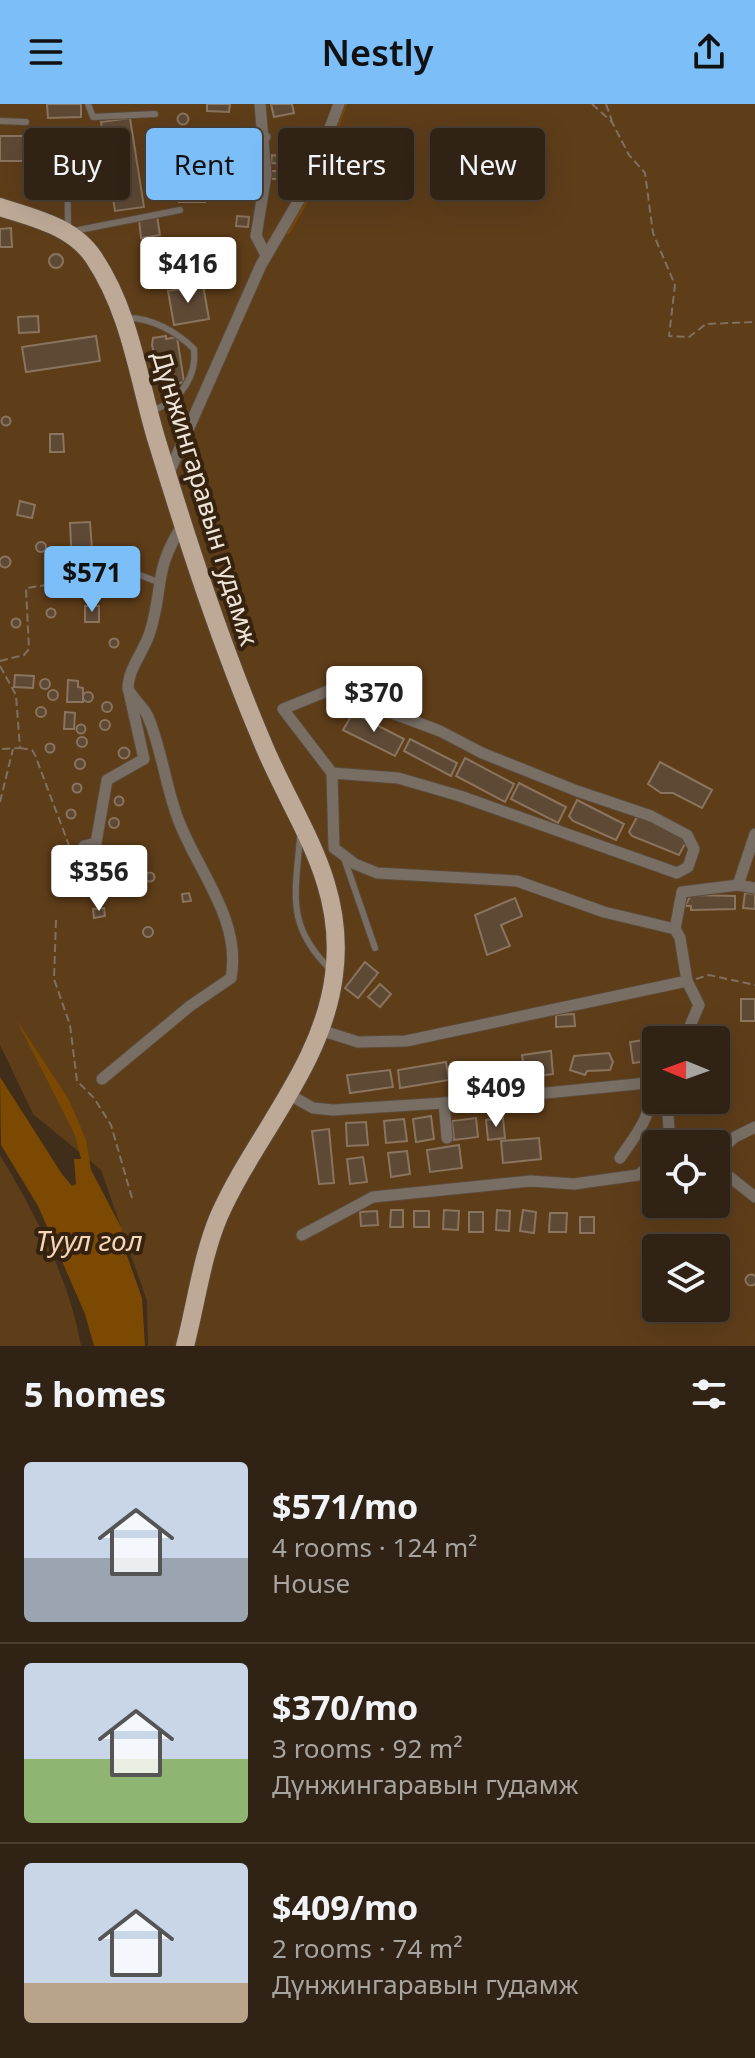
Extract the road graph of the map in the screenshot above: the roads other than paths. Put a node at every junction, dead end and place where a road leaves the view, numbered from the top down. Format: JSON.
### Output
{"nodes":[{"id":1,"x":88,"y":104,"type":"edge"},
{"id":2,"x":260,"y":104,"type":"edge"},
{"id":3,"x":339,"y":104,"type":"edge"},
{"id":4,"x":155,"y":114,"type":"dead end"},
{"id":5,"x":0,"y":121,"type":"edge"},
{"id":6,"x":26,"y":122,"type":"dead end"},
{"id":7,"x":265,"y":137,"type":"junction"},
{"id":8,"x":262,"y":138,"type":"edge"},
{"id":9,"x":68,"y":200,"type":"edge"},
{"id":10,"x":0,"y":207,"type":"edge"},
{"id":11,"x":180,"y":210,"type":"dead end"},
{"id":12,"x":67,"y":233,"type":"junction"},
{"id":13,"x":266,"y":255,"type":"junction"},
{"id":14,"x":125,"y":318,"type":"junction"},
{"id":15,"x":148,"y":411,"type":"junction"},
{"id":16,"x":167,"y":475,"type":"junction"},
{"id":17,"x":182,"y":526,"type":"junction"},
{"id":18,"x":124,"y":569,"type":"dead end"},
{"id":19,"x":158,"y":582,"type":"junction"},
{"id":20,"x":128,"y":689,"type":"junction"},
{"id":21,"x":332,"y":773,"type":"junction"},
{"id":22,"x":302,"y":822,"type":"junction"},
{"id":23,"x":755,"y":834,"type":"edge"},
{"id":24,"x":84,"y":846,"type":"road end"},
{"id":25,"x":326,"y":851,"type":"junction"},
{"id":26,"x":344,"y":858,"type":"junction"},
{"id":27,"x":738,"y":885,"type":"junction"},
{"id":28,"x":755,"y":888,"type":"edge"},
{"id":29,"x":675,"y":929,"type":"junction"},
{"id":30,"x":375,"y":948,"type":"dead end"},
{"id":31,"x":335,"y":974,"type":"junction"},
{"id":32,"x":687,"y":981,"type":"junction"},
{"id":33,"x":690,"y":1026,"type":"edge"},
{"id":34,"x":320,"y":1030,"type":"junction"},
{"id":35,"x":102,"y":1079,"type":"dead end"},
{"id":36,"x":288,"y":1094,"type":"junction"},
{"id":37,"x":444,"y":1103,"type":"junction"},
{"id":38,"x":755,"y":1127,"type":"edge"},
{"id":39,"x":447,"y":1138,"type":"dead end"},
{"id":40,"x":730,"y":1141,"type":"edge"},
{"id":41,"x":620,"y":1158,"type":"dead end"},
{"id":42,"x":642,"y":1172,"type":"edge"},
{"id":43,"x":730,"y":1177,"type":"edge"},
{"id":44,"x":755,"y":1197,"type":"edge"},
{"id":45,"x":302,"y":1235,"type":"dead end"},
{"id":46,"x":185,"y":1346,"type":"edge"}],
"edges":[{"from":1,"to":4,"type":"lane"},
{"from":2,"to":7,"type":"street"},
{"from":3,"to":13,"type":"street"},
{"from":5,"to":6,"type":"lane"},
{"from":7,"to":8,"type":"street"},
{"from":7,"to":13,"type":"street"},
{"from":9,"to":12,"type":"lane"},
{"from":10,"to":12,"type":"main road","name":"Дүнжингаравын гудамж"},
{"from":11,"to":12,"type":"lane"},
{"from":12,"to":14,"type":"main road","name":"Дүнжингаравын гудамж"},
{"from":13,"to":16,"type":"street"},
{"from":14,"to":15,"type":"main road","name":"Дүнжингаравын гудамж"},
{"from":14,"to":15,"type":"lane"},
{"from":15,"to":16,"type":"main road","name":"Дүнжингаравын гудамж"},
{"from":16,"to":17,"type":"main road","name":"Дүнжингаравын гудамж"},
{"from":17,"to":19,"type":"street"},
{"from":17,"to":22,"type":"main road","name":"Дүнжингаравын гудамж"},
{"from":18,"to":19,"type":"lane"},
{"from":19,"to":20,"type":"street"},
{"from":20,"to":24,"type":"street"},
{"from":20,"to":35,"type":"street"},
{"from":21,"to":21,"type":"street"},
{"from":21,"to":25,"type":"street","name":"Дүнжингаравын гудамж"},
{"from":22,"to":25,"type":"main road","name":"Дүнжингаравын гудамж"},
{"from":22,"to":31,"type":"lane"},
{"from":23,"to":27,"type":"street"},
{"from":25,"to":26,"type":"street","name":"Дүнжингаравын гудамж"},
{"from":25,"to":31,"type":"main road","name":"Дүнжингаравын гудамж"},
{"from":26,"to":29,"type":"street","name":"Дүнжингаравын гудамж"},
{"from":26,"to":30,"type":"lane"},
{"from":27,"to":28,"type":"street"},
{"from":27,"to":29,"type":"street"},
{"from":29,"to":32,"type":"street"},
{"from":31,"to":34,"type":"main road","name":"Дүнжингаравын гудамж"},
{"from":32,"to":33,"type":"street"},
{"from":32,"to":34,"type":"street"},
{"from":34,"to":36,"type":"main road","name":"Дүнжингаравын гудамж"},
{"from":36,"to":37,"type":"street"},
{"from":36,"to":46,"type":"main road","name":"Дүнжингаравын гудамж"},
{"from":37,"to":39,"type":"street"},
{"from":37,"to":41,"type":"street"},
{"from":38,"to":40,"type":"street"},
{"from":42,"to":45,"type":"street"},
{"from":43,"to":44,"type":"street"}]}
